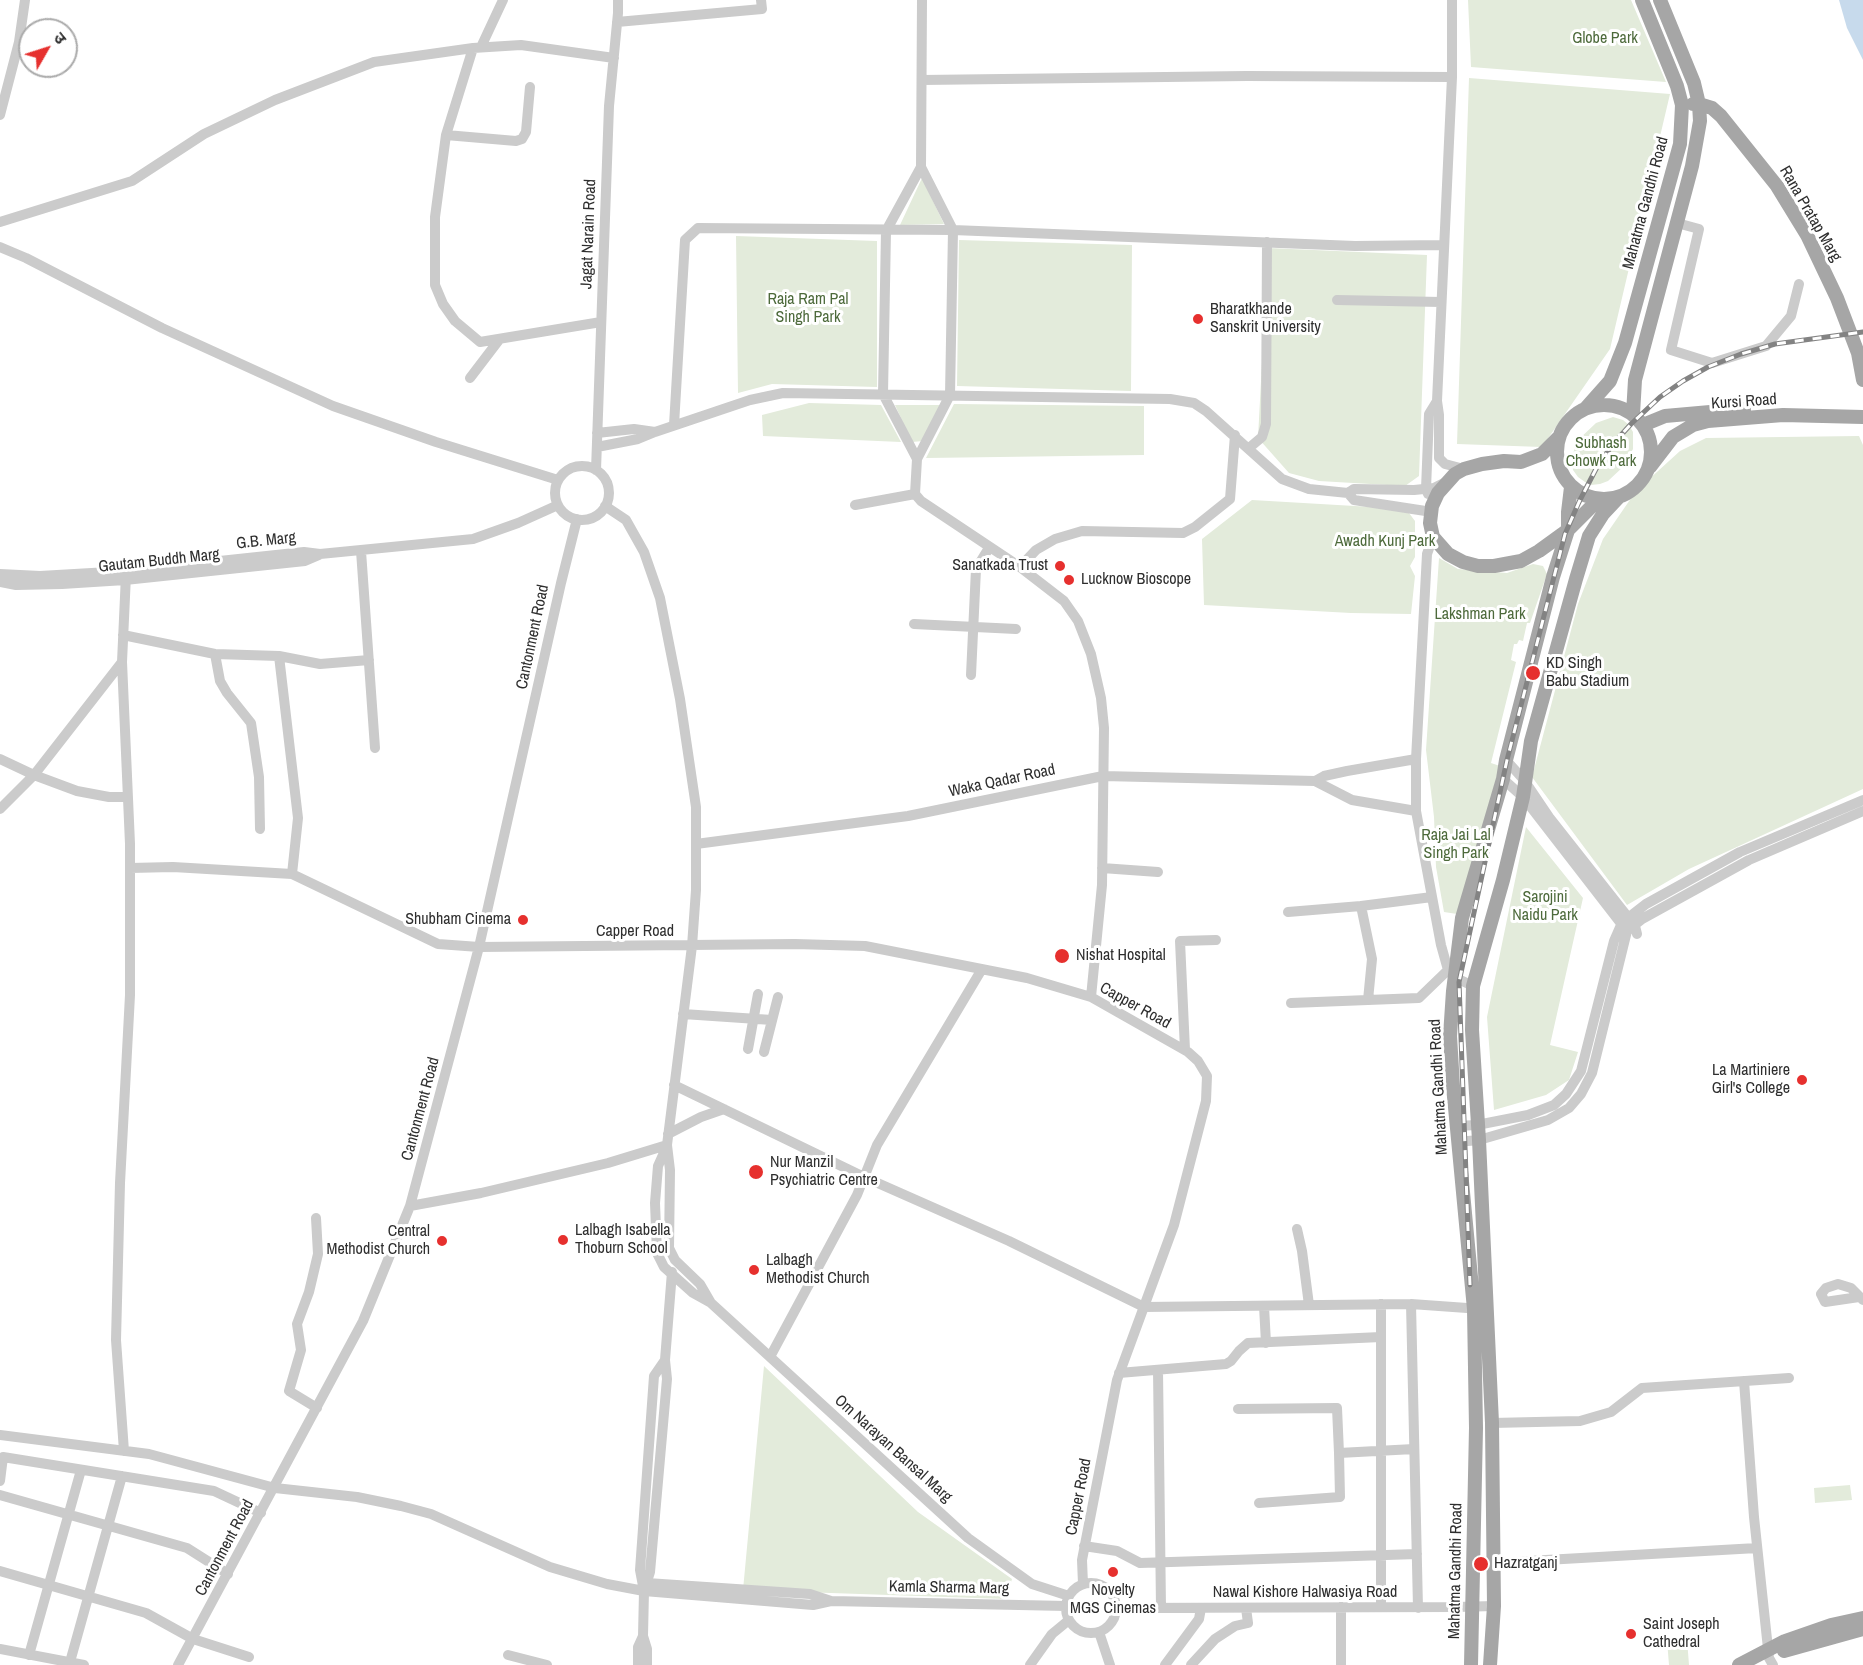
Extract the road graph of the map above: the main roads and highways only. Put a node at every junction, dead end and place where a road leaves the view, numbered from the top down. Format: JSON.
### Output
{"nodes":[{"id":1,"x":1642,"y":0,"type":"edge"},
{"id":2,"x":1660,"y":0,"type":"edge"},
{"id":3,"x":1699,"y":104,"type":"junction"},
{"id":4,"x":1682,"y":105,"type":"junction"},
{"id":5,"x":1863,"y":380,"type":"edge"},
{"id":6,"x":1586,"y":408,"type":"junction"},
{"id":7,"x":1863,"y":408,"type":"edge"},
{"id":8,"x":1836,"y":411,"type":"junction"},
{"id":9,"x":1633,"y":414,"type":"junction"},
{"id":10,"x":1863,"y":417,"type":"edge"},
{"id":11,"x":1643,"y":425,"type":"junction"},
{"id":12,"x":1558,"y":438,"type":"junction"},
{"id":13,"x":1648,"y":470,"type":"junction"},
{"id":14,"x":1571,"y":487,"type":"junction"},
{"id":15,"x":1618,"y":498,"type":"junction"},
{"id":16,"x":1599,"y":499,"type":"junction"},
{"id":17,"x":1568,"y":530,"type":"junction"},
{"id":18,"x":1539,"y":551,"type":"junction"},
{"id":19,"x":1557,"y":565,"type":"junction"},
{"id":20,"x":1480,"y":1309,"type":"junction"},
{"id":21,"x":1863,"y":1618,"type":"edge"},
{"id":22,"x":1863,"y":1629,"type":"edge"},
{"id":23,"x":1767,"y":1659,"type":"edge"},
{"id":24,"x":1471,"y":1665,"type":"edge"},
{"id":25,"x":1490,"y":1665,"type":"edge"},
{"id":26,"x":1739,"y":1665,"type":"edge"}],
"edges":[{"from":1,"to":4,"type":"main road","name":"Mahatma Gandhi Road"},
{"from":2,"to":3,"type":"main road","name":"Mahatma Gandhi Road"},
{"from":3,"to":4,"type":"main road"},
{"from":3,"to":5,"type":"main road","name":"Rana Pratap Marg"},
{"from":3,"to":9,"type":"main road","name":"Mahatma Gandhi Road"},
{"from":4,"to":6,"type":"main road","name":"Mahatma Gandhi Road"},
{"from":6,"to":9,"type":"main road"},
{"from":6,"to":12,"type":"main road"},
{"from":7,"to":8,"type":"main road","name":"Kursi Road"},
{"from":8,"to":10,"type":"main road","name":"Kursi Road"},
{"from":8,"to":11,"type":"main road","name":"Kursi Road"},
{"from":8,"to":13,"type":"main road","name":"Kursi Road"},
{"from":9,"to":11,"type":"main road"},
{"from":11,"to":13,"type":"main road"},
{"from":12,"to":14,"type":"main road"},
{"from":12,"to":18,"type":"main road"},
{"from":13,"to":15,"type":"main road"},
{"from":14,"to":16,"type":"main road"},
{"from":14,"to":17,"type":"main road","name":"Mahatma Gandhi Road"},
{"from":15,"to":16,"type":"main road"},
{"from":15,"to":20,"type":"main road","name":"Mahatma Gandhi Road"},
{"from":16,"to":17,"type":"main road"},
{"from":17,"to":18,"type":"main road"},
{"from":17,"to":19,"type":"main road","name":"Mahatma Gandhi Road"},
{"from":18,"to":19,"type":"main road"},
{"from":19,"to":20,"type":"main road","name":"Mahatma Gandhi Road"},
{"from":20,"to":24,"type":"main road","name":"Mahatma Gandhi Road"},
{"from":20,"to":25,"type":"main road","name":"Mahatma Gandhi Road"},
{"from":21,"to":23,"type":"main road"},
{"from":22,"to":23,"type":"main road"},
{"from":23,"to":26,"type":"main road"}]}
